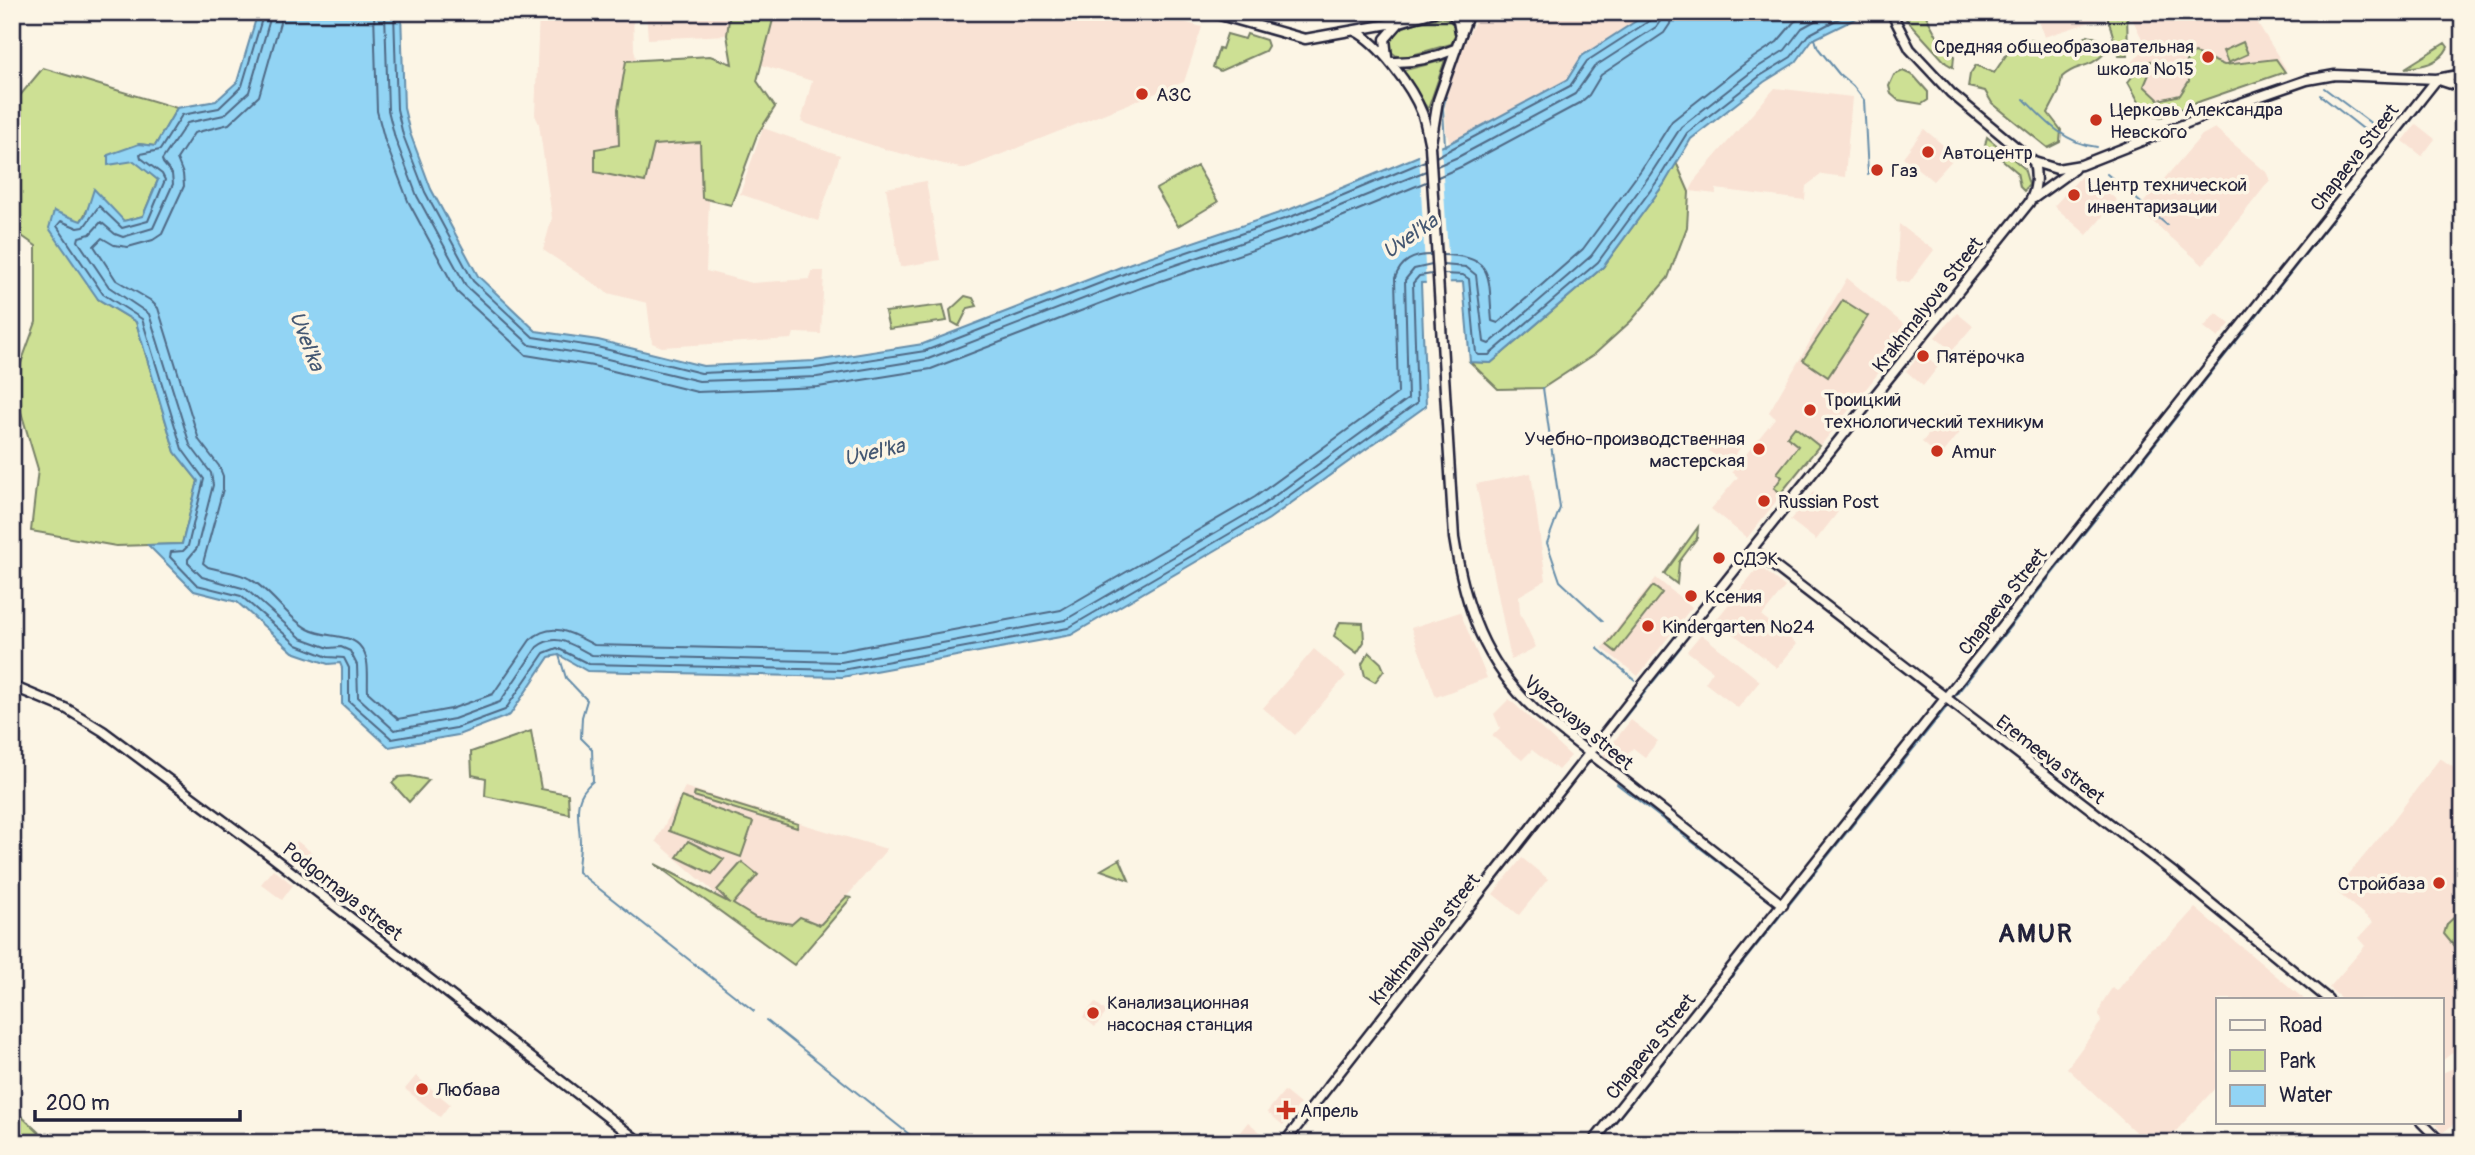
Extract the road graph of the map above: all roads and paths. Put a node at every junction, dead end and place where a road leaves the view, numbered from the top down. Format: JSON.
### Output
{"nodes":[{"id":1,"x":1209,"y":12,"type":"edge"},
{"id":2,"x":1434,"y":12,"type":"edge"},
{"id":3,"x":1451,"y":12,"type":"edge"},
{"id":4,"x":1469,"y":12,"type":"edge"},
{"id":5,"x":1891,"y":12,"type":"edge"},
{"id":6,"x":1400,"y":22,"type":"junction"},
{"id":7,"x":1355,"y":31,"type":"junction"},
{"id":8,"x":1460,"y":38,"type":"junction"},
{"id":9,"x":1455,"y":49,"type":"junction"},
{"id":10,"x":1389,"y":61,"type":"junction"},
{"id":11,"x":2463,"y":74,"type":"edge"},
{"id":12,"x":2437,"y":79,"type":"junction"},
{"id":13,"x":2463,"y":89,"type":"edge"},
{"id":14,"x":1430,"y":146,"type":"junction"},
{"id":15,"x":2034,"y":163,"type":"junction"},
{"id":16,"x":2081,"y":165,"type":"junction"},
{"id":17,"x":2029,"y":203,"type":"junction"},
{"id":18,"x":1752,"y":549,"type":"junction"},
{"id":19,"x":12,"y":686,"type":"edge"},
{"id":20,"x":1946,"y":697,"type":"junction"},
{"id":21,"x":1589,"y":754,"type":"junction"},
{"id":22,"x":1783,"y":905,"type":"junction"},
{"id":23,"x":2327,"y":998,"type":"edge"},
{"id":24,"x":2423,"y":1124,"type":"edge"},
{"id":25,"x":641,"y":1143,"type":"edge"},
{"id":26,"x":1284,"y":1143,"type":"edge"},
{"id":27,"x":1592,"y":1143,"type":"edge"},
{"id":28,"x":2442,"y":1143,"type":"edge"}],
"edges":[{"from":1,"to":7,"type":"street"},
{"from":2,"to":6,"type":"street"},
{"from":3,"to":8,"type":"street"},
{"from":4,"to":8,"type":"street"},
{"from":5,"to":15,"type":"street"},
{"from":6,"to":7,"type":"street"},
{"from":6,"to":10,"type":"street"},
{"from":7,"to":10,"type":"street"},
{"from":8,"to":9,"type":"street"},
{"from":9,"to":10,"type":"street"},
{"from":9,"to":14,"type":"street"},
{"from":10,"to":14,"type":"street"},
{"from":11,"to":12,"type":"street"},
{"from":12,"to":13,"type":"street"},
{"from":12,"to":16,"type":"street"},
{"from":12,"to":20,"type":"street","name":"Chapaeva Street"},
{"from":14,"to":21,"type":"street","name":"Vyazovaya street"},
{"from":15,"to":16,"type":"street"},
{"from":15,"to":17,"type":"street"},
{"from":16,"to":17,"type":"street","name":"Krakhmalyova Street"},
{"from":17,"to":18,"type":"street","name":"Krakhmalyova Street"},
{"from":18,"to":20,"type":"street","name":"Eremeeva street"},
{"from":18,"to":21,"type":"street","name":"Krakhmalyova Street"},
{"from":19,"to":25,"type":"street","name":"Podgornaya street"},
{"from":20,"to":22,"type":"street","name":"Chapaeva Street"},
{"from":20,"to":23,"type":"street","name":"Eremeeva street"},
{"from":21,"to":22,"type":"street","name":"Vyazovaya street"},
{"from":21,"to":26,"type":"street","name":"Krakhmalyova street"},
{"from":22,"to":27,"type":"street","name":"Chapaeva Street"},
{"from":24,"to":28,"type":"street"}]}
